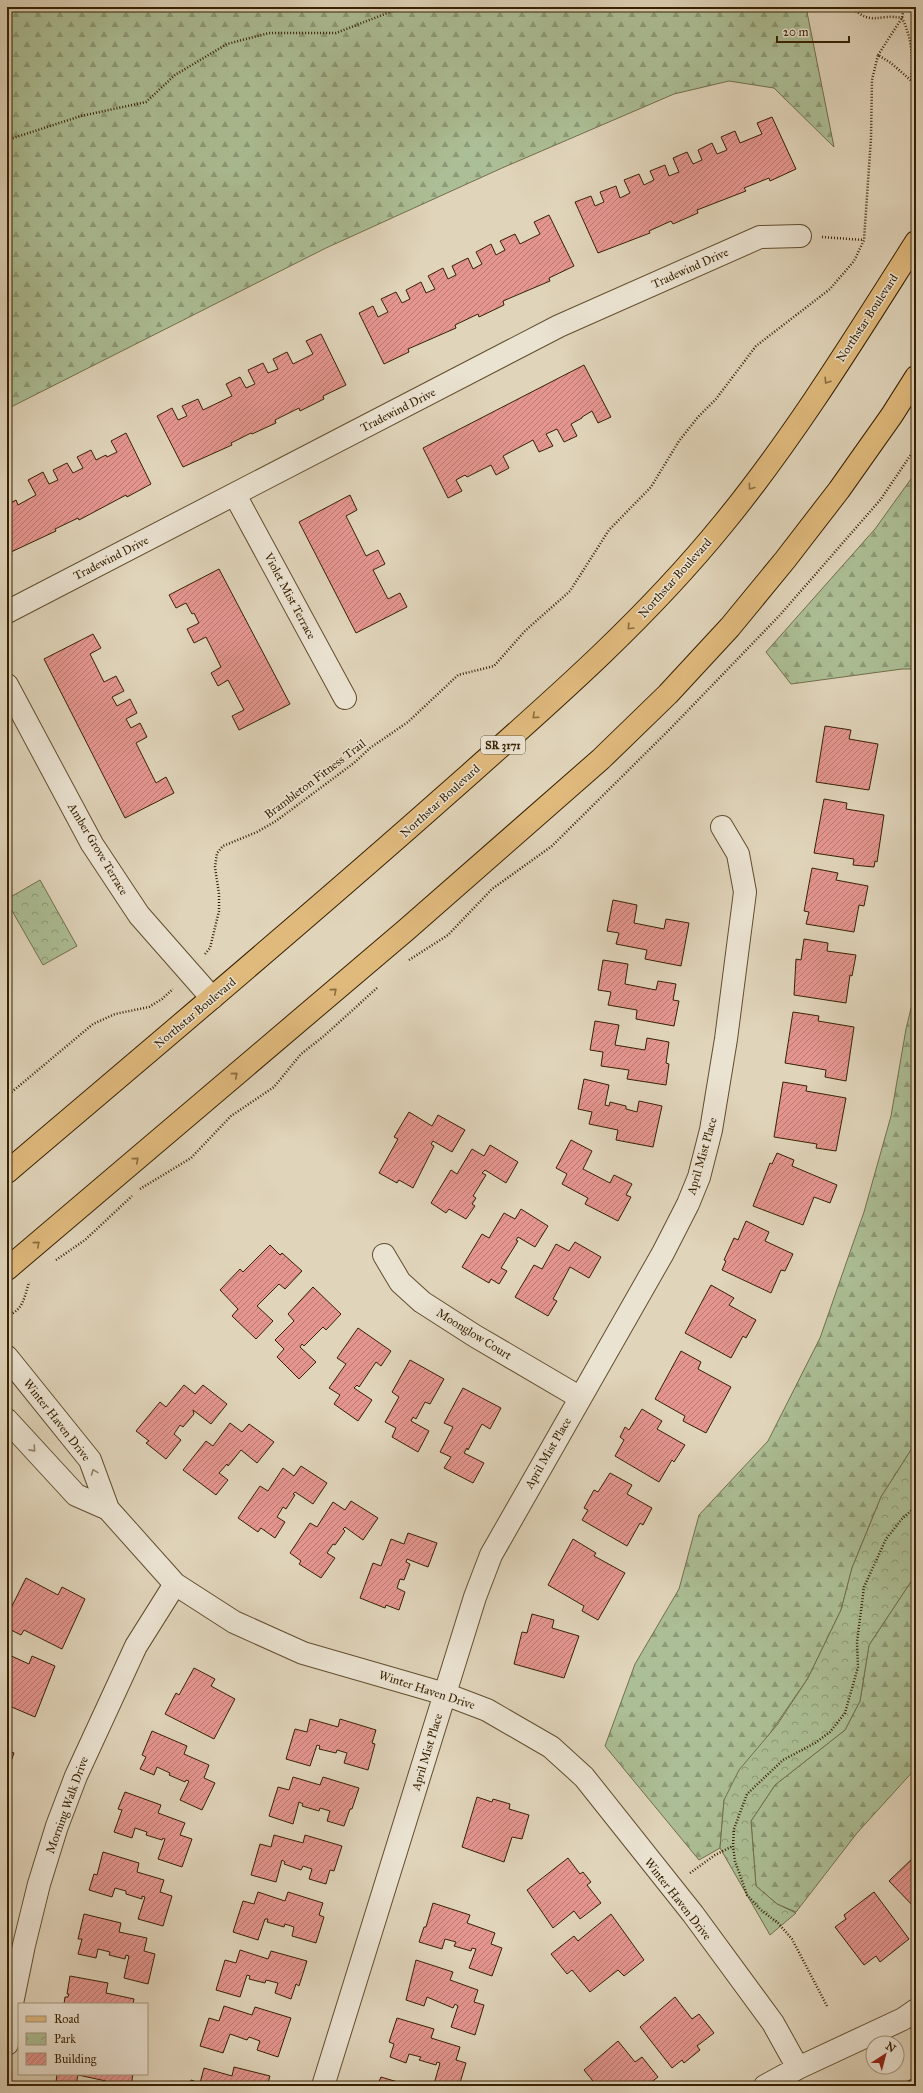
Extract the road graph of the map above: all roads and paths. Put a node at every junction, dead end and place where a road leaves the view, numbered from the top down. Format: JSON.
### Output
{"nodes":[{"id":1,"x":403,"y":7,"type":"edge"},
{"id":2,"x":851,"y":7,"type":"edge"},
{"id":3,"x":904,"y":7,"type":"edge"},
{"id":4,"x":902,"y":18,"type":"junction"},
{"id":5,"x":878,"y":55,"type":"dead end"},
{"id":6,"x":911,"y":80,"type":"dead end"},
{"id":7,"x":7,"y":140,"type":"edge"},
{"id":8,"x":800,"y":236,"type":"joint"},
{"id":9,"x":864,"y":240,"type":"dead end"},
{"id":10,"x":916,"y":242,"type":"edge"},
{"id":11,"x":916,"y":377,"type":"edge"},
{"id":12,"x":664,"y":467,"type":"dead end"},
{"id":13,"x":235,"y":495,"type":"junction"},
{"id":14,"x":7,"y":612,"type":"edge"},
{"id":15,"x":7,"y":685,"type":"edge"},
{"id":16,"x":345,"y":698,"type":"dead end"},
{"id":17,"x":722,"y":827,"type":"dead end"},
{"id":18,"x":188,"y":973,"type":"junction"},
{"id":19,"x":212,"y":998,"type":"junction"},
{"id":20,"x":7,"y":1096,"type":"edge"},
{"id":21,"x":7,"y":1172,"type":"edge"},
{"id":22,"x":384,"y":1255,"type":"dead end"},
{"id":23,"x":7,"y":1269,"type":"edge"},
{"id":24,"x":7,"y":1357,"type":"edge"},
{"id":25,"x":579,"y":1397,"type":"junction"},
{"id":26,"x":7,"y":1420,"type":"edge"},
{"id":27,"x":916,"y":1506,"type":"edge"},
{"id":28,"x":108,"y":1509,"type":"junction"},
{"id":29,"x":175,"y":1584,"type":"junction"},
{"id":30,"x":445,"y":1694,"type":"junction"},
{"id":31,"x":733,"y":1846,"type":"junction"},
{"id":32,"x":670,"y":1888,"type":"junction"},
{"id":33,"x":827,"y":2006,"type":"dead end"},
{"id":34,"x":916,"y":2010,"type":"edge"},
{"id":35,"x":7,"y":2044,"type":"edge"},
{"id":36,"x":798,"y":2068,"type":"junction"},
{"id":37,"x":323,"y":2086,"type":"edge"},
{"id":38,"x":765,"y":2086,"type":"edge"}],
"edges":[{"from":1,"to":7,"type":"path"},
{"from":2,"to":4,"type":"path"},
{"from":3,"to":4,"type":"path"},
{"from":4,"to":5,"type":"path"},
{"from":4,"to":6,"type":"path"},
{"from":8,"to":9,"type":"path"},
{"from":8,"to":13,"type":"street","name":"Tradewind Drive"},
{"from":10,"to":19,"type":"main road","name":"Northstar Boulevard","number":"SR 3171","one_way":true},
{"from":23,"to":11,"type":"main road","one_way":true},
{"from":12,"to":18,"type":"path","name":"Brambleton Fitness Trail"},
{"from":13,"to":14,"type":"street","name":"Tradewind Drive"},
{"from":13,"to":16,"type":"street","name":"Violet Mist Terrace"},
{"from":15,"to":18,"type":"street","name":"Amber Grove Terrace"},
{"from":17,"to":25,"type":"street","name":"April Mist Place"},
{"from":18,"to":19,"type":"street","name":"Amber Grove Terrace"},
{"from":18,"to":20,"type":"path","name":"Brambleton Fitness Trail"},
{"from":19,"to":21,"type":"main road","name":"Northstar Boulevard","number":"SR 3171"},
{"from":22,"to":25,"type":"street","name":"Moonglow Court"},
{"from":28,"to":24,"type":"street","name":"Winter Haven Drive","one_way":true},
{"from":25,"to":30,"type":"street","name":"April Mist Place"},
{"from":26,"to":28,"type":"street","name":"Winter Haven Drive","one_way":true},
{"from":27,"to":31,"type":"path"},
{"from":28,"to":29,"type":"street","name":"Winter Haven Drive"},
{"from":29,"to":30,"type":"street","name":"Winter Haven Drive"},
{"from":29,"to":35,"type":"street","name":"Morning Walk Drive"},
{"from":30,"to":32,"type":"street","name":"Winter Haven Drive"},
{"from":30,"to":37,"type":"street","name":"April Mist Place"},
{"from":31,"to":32,"type":"path"},
{"from":31,"to":33,"type":"path"},
{"from":32,"to":36,"type":"street","name":"Winter Haven Drive"},
{"from":34,"to":36,"type":"street"},
{"from":36,"to":38,"type":"street"}]}
